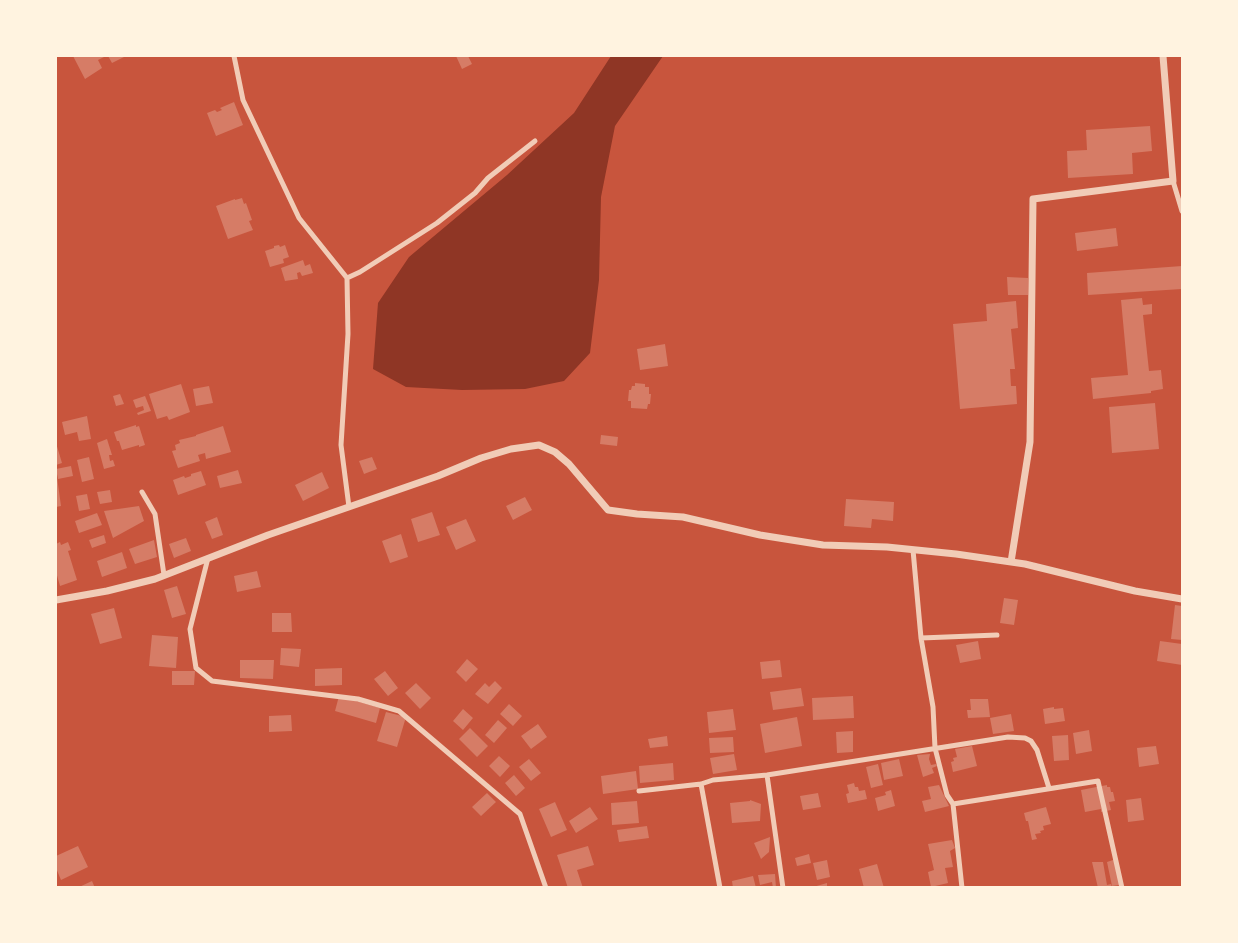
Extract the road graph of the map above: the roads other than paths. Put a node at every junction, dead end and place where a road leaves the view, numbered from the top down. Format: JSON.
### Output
{"nodes":[{"id":1,"x":234,"y":56,"type":"edge"},
{"id":2,"x":1163,"y":56,"type":"edge"},
{"id":3,"x":535,"y":141,"type":"dead end"},
{"id":4,"x":1173,"y":181,"type":"junction"},
{"id":5,"x":1182,"y":211,"type":"edge"},
{"id":6,"x":347,"y":278,"type":"junction"},
{"id":7,"x":142,"y":492,"type":"dead end"},
{"id":8,"x":349,"y":507,"type":"junction"},
{"id":9,"x":913,"y":550,"type":"junction"},
{"id":10,"x":208,"y":558,"type":"junction"},
{"id":11,"x":1011,"y":562,"type":"junction"},
{"id":12,"x":164,"y":575,"type":"junction"},
{"id":13,"x":1182,"y":599,"type":"edge"},
{"id":14,"x":56,"y":600,"type":"edge"},
{"id":15,"x":997,"y":635,"type":"dead end"},
{"id":16,"x":921,"y":638,"type":"junction"},
{"id":17,"x":935,"y":748,"type":"junction"},
{"id":18,"x":767,"y":776,"type":"junction"},
{"id":19,"x":700,"y":784,"type":"junction"},
{"id":20,"x":1049,"y":788,"type":"junction"},
{"id":21,"x":639,"y":791,"type":"dead end"},
{"id":22,"x":953,"y":804,"type":"junction"},
{"id":23,"x":546,"y":888,"type":"edge"},
{"id":24,"x":720,"y":888,"type":"edge"},
{"id":25,"x":783,"y":888,"type":"edge"},
{"id":26,"x":962,"y":888,"type":"edge"},
{"id":27,"x":1122,"y":888,"type":"edge"}],
"edges":[{"from":1,"to":6,"type":"street"},
{"from":2,"to":4,"type":"street"},
{"from":3,"to":6,"type":"street"},
{"from":4,"to":5,"type":"street"},
{"from":4,"to":11,"type":"street"},
{"from":6,"to":8,"type":"street"},
{"from":7,"to":12,"type":"street"},
{"from":8,"to":9,"type":"street"},
{"from":8,"to":10,"type":"street"},
{"from":9,"to":11,"type":"street"},
{"from":9,"to":16,"type":"street"},
{"from":10,"to":12,"type":"street"},
{"from":10,"to":23,"type":"street"},
{"from":11,"to":13,"type":"street"},
{"from":12,"to":14,"type":"street"},
{"from":15,"to":16,"type":"street"},
{"from":16,"to":17,"type":"street"},
{"from":17,"to":18,"type":"street"},
{"from":17,"to":20,"type":"street"},
{"from":17,"to":22,"type":"street"},
{"from":18,"to":19,"type":"street"},
{"from":18,"to":25,"type":"street"},
{"from":19,"to":21,"type":"street"},
{"from":19,"to":24,"type":"street"},
{"from":20,"to":22,"type":"street"},
{"from":20,"to":27,"type":"street"},
{"from":22,"to":26,"type":"street"}]}
